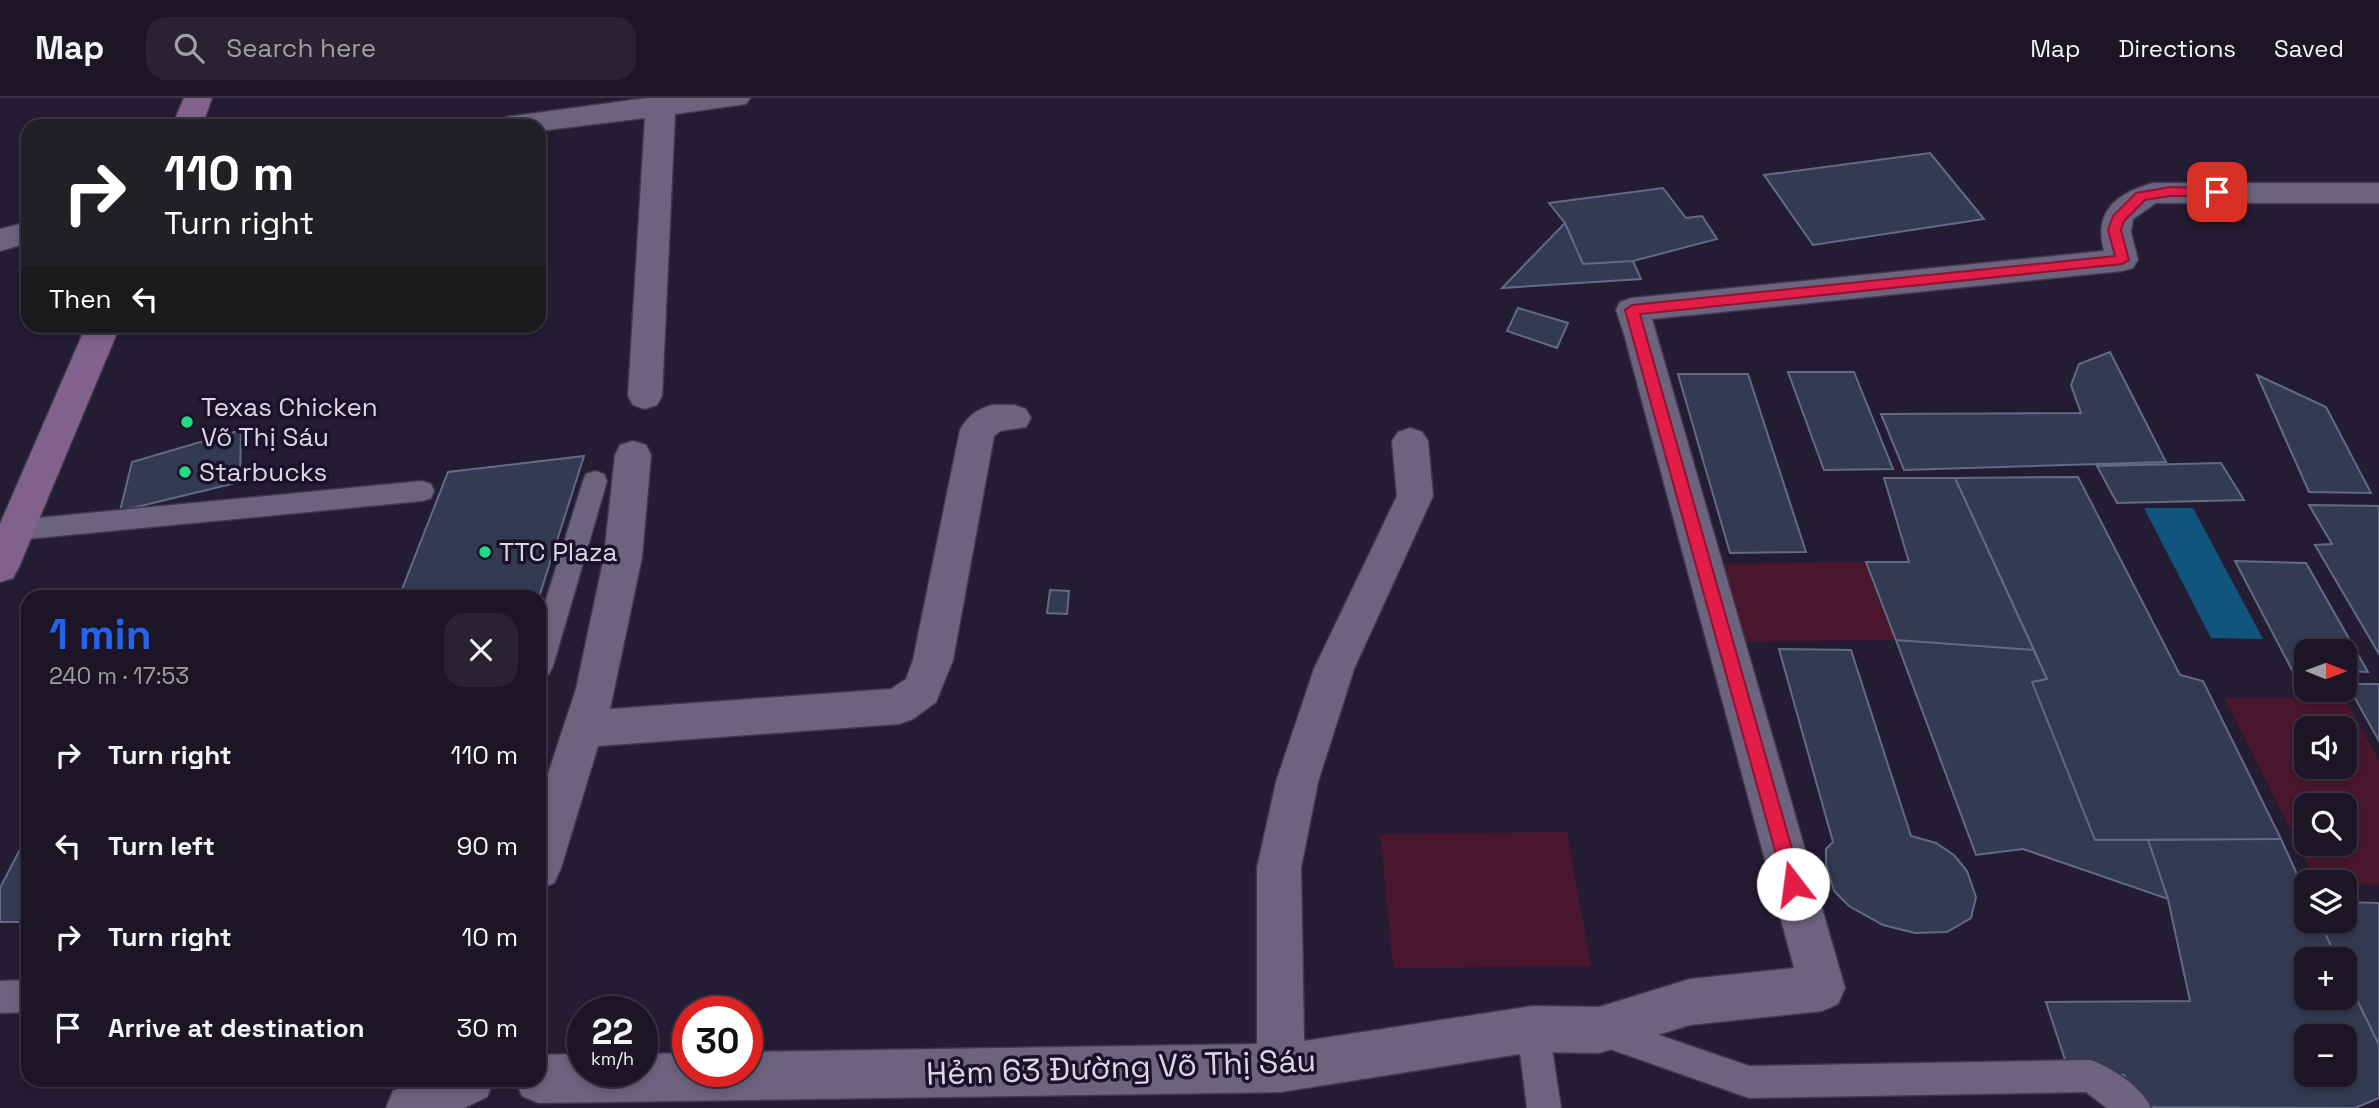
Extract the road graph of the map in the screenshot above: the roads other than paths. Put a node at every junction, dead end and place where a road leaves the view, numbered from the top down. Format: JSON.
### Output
{"nodes":[{"id":1,"x":198,"y":98,"type":"edge"},
{"id":2,"x":736,"y":98,"type":"edge"},
{"id":3,"x":661,"y":103,"type":"edge"},
{"id":4,"x":190,"y":119,"type":"edge"},
{"id":5,"x":546,"y":120,"type":"edge"},
{"id":6,"x":2379,"y":193,"type":"edge"},
{"id":7,"x":21,"y":234,"type":"edge"},
{"id":8,"x":0,"y":240,"type":"edge"},
{"id":9,"x":100,"y":333,"type":"edge"},
{"id":10,"x":645,"y":396,"type":"dead end"},
{"id":11,"x":1014,"y":418,"type":"dead end"},
{"id":12,"x":1410,"y":441,"type":"dead end"},
{"id":13,"x":633,"y":455,"type":"dead end"},
{"id":14,"x":595,"y":481,"type":"dead end"},
{"id":15,"x":422,"y":491,"type":"dead end"},
{"id":16,"x":16,"y":530,"type":"junction"},
{"id":17,"x":0,"y":567,"type":"edge"},
{"id":18,"x":546,"y":643,"type":"edge"},
{"id":19,"x":584,"y":729,"type":"junction"},
{"id":20,"x":546,"y":846,"type":"edge"},
{"id":21,"x":21,"y":996,"type":"edge"},
{"id":22,"x":0,"y":997,"type":"edge"},
{"id":23,"x":1533,"y":1029,"type":"junction"},
{"id":24,"x":1599,"y":1030,"type":"junction"},
{"id":25,"x":1281,"y":1068,"type":"junction"},
{"id":26,"x":546,"y":1079,"type":"edge"},
{"id":27,"x":454,"y":1087,"type":"edge"},
{"id":28,"x":466,"y":1087,"type":"edge"},
{"id":29,"x":410,"y":1108,"type":"edge"},
{"id":30,"x":458,"y":1108,"type":"edge"},
{"id":31,"x":1544,"y":1108,"type":"edge"},
{"id":32,"x":2134,"y":1108,"type":"edge"}],
"edges":[{"from":1,"to":4,"type":"main road"},
{"from":2,"to":3,"type":"street"},
{"from":3,"to":5,"type":"street"},
{"from":3,"to":10,"type":"street"},
{"from":6,"to":24,"type":"street","name":"Hẻm 63 Đường Võ Thị Sáu"},
{"from":7,"to":8,"type":"street"},
{"from":9,"to":16,"type":"main road"},
{"from":11,"to":19,"type":"street"},
{"from":12,"to":25,"type":"street"},
{"from":13,"to":19,"type":"street"},
{"from":14,"to":18,"type":"lane"},
{"from":15,"to":16,"type":"lane"},
{"from":16,"to":17,"type":"main road"},
{"from":19,"to":20,"type":"street"},
{"from":21,"to":22,"type":"lane"},
{"from":23,"to":24,"type":"street","name":"Hẻm 63 Đường Võ Thị Sáu"},
{"from":23,"to":25,"type":"street","name":"Hẻm 63 Đường Võ Thị Sáu"},
{"from":23,"to":31,"type":"lane"},
{"from":24,"to":32,"type":"lane"},
{"from":25,"to":26,"type":"street","name":"Hẻm 63 Đường Võ Thị Sáu"},
{"from":27,"to":29,"type":"street"},
{"from":28,"to":30,"type":"street"}]}
